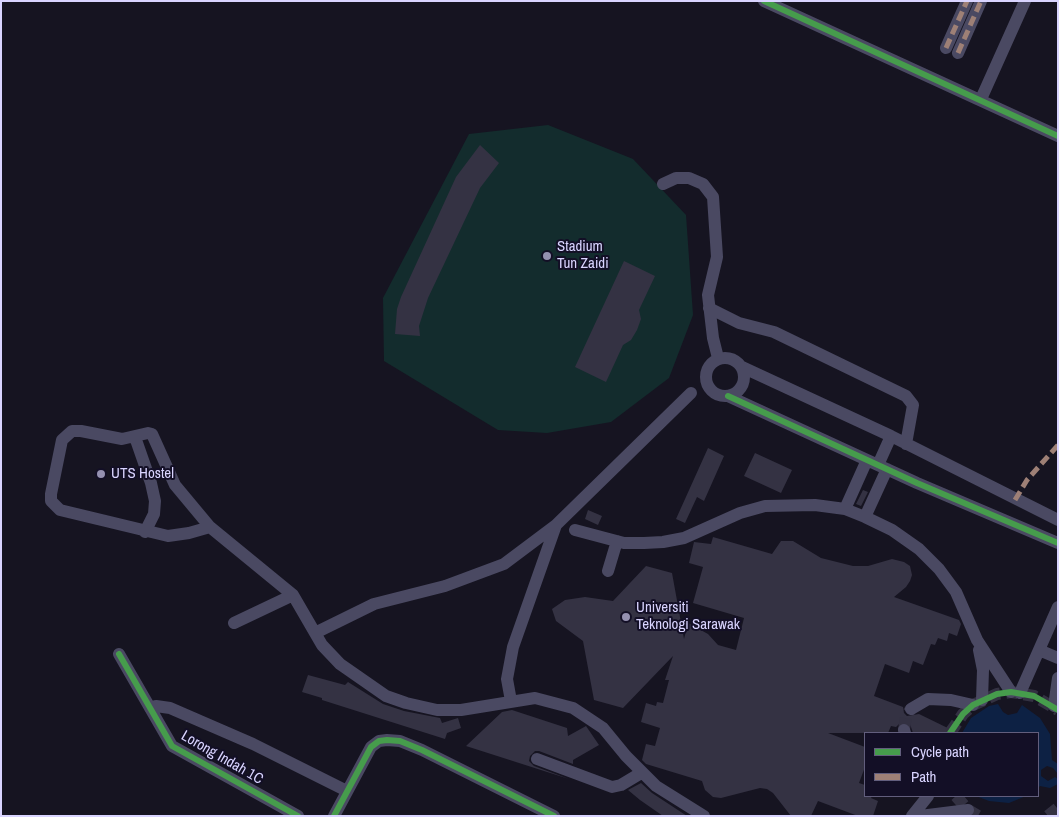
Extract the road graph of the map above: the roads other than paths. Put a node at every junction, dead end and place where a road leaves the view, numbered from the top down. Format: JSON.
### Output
{"nodes":[{"id":1,"x":764,"y":1,"type":"edge"},
{"id":2,"x":967,"y":1,"type":"edge"},
{"id":3,"x":981,"y":1,"type":"edge"},
{"id":4,"x":1025,"y":1,"type":"edge"},
{"id":5,"x":981,"y":99,"type":"junction"},
{"id":6,"x":1058,"y":136,"type":"edge"},
{"id":7,"x":663,"y":184,"type":"dead end"},
{"id":8,"x":709,"y":308,"type":"junction"},
{"id":9,"x":718,"y":358,"type":"junction"},
{"id":10,"x":742,"y":367,"type":"junction"},
{"id":11,"x":691,"y":393,"type":"dead end"},
{"id":12,"x":728,"y":396,"type":"junction"},
{"id":13,"x":891,"y":436,"type":"junction"},
{"id":14,"x":135,"y":437,"type":"junction"},
{"id":15,"x":906,"y":444,"type":"junction"},
{"id":16,"x":878,"y":465,"type":"junction"},
{"id":17,"x":845,"y":509,"type":"junction"},
{"id":18,"x":865,"y":516,"type":"junction"},
{"id":19,"x":1058,"y":520,"type":"edge"},
{"id":20,"x":556,"y":525,"type":"junction"},
{"id":21,"x":210,"y":527,"type":"junction"},
{"id":22,"x":575,"y":530,"type":"dead end"},
{"id":23,"x":146,"y":532,"type":"junction"},
{"id":24,"x":616,"y":541,"type":"junction"},
{"id":25,"x":1058,"y":543,"type":"edge"},
{"id":26,"x":609,"y":572,"type":"dead end"},
{"id":27,"x":293,"y":595,"type":"junction"},
{"id":28,"x":1058,"y":607,"type":"edge"},
{"id":29,"x":234,"y":623,"type":"dead end"},
{"id":30,"x":315,"y":633,"type":"junction"},
{"id":31,"x":977,"y":640,"type":"junction"},
{"id":32,"x":1039,"y":650,"type":"junction"},
{"id":33,"x":119,"y":654,"type":"dead end"},
{"id":34,"x":1058,"y":658,"type":"edge"},
{"id":35,"x":1058,"y":678,"type":"edge"},
{"id":36,"x":511,"y":701,"type":"junction"},
{"id":37,"x":1054,"y":706,"type":"dead end"},
{"id":38,"x":150,"y":708,"type":"junction"},
{"id":39,"x":910,"y":709,"type":"dead end"},
{"id":40,"x":537,"y":759,"type":"dead end"},
{"id":41,"x":640,"y":773,"type":"junction"},
{"id":42,"x":347,"y":791,"type":"junction"},
{"id":43,"x":927,"y":797,"type":"edge"},
{"id":44,"x":968,"y":810,"type":"dead end"},
{"id":45,"x":298,"y":816,"type":"edge"},
{"id":46,"x":334,"y":816,"type":"edge"},
{"id":47,"x":554,"y":816,"type":"edge"},
{"id":48,"x":704,"y":816,"type":"edge"},
{"id":49,"x":912,"y":816,"type":"edge"},
{"id":50,"x":920,"y":816,"type":"edge"}],
"edges":[{"from":1,"to":5,"type":"street"},
{"from":2,"to":3,"type":"street"},
{"from":4,"to":5,"type":"street"},
{"from":5,"to":6,"type":"street"},
{"from":7,"to":8,"type":"street"},
{"from":8,"to":9,"type":"street"},
{"from":8,"to":15,"type":"street"},
{"from":9,"to":10,"type":"street"},
{"from":9,"to":12,"type":"street"},
{"from":10,"to":12,"type":"street"},
{"from":10,"to":13,"type":"street"},
{"from":11,"to":20,"type":"street"},
{"from":12,"to":16,"type":"street"},
{"from":13,"to":15,"type":"street"},
{"from":13,"to":16,"type":"street"},
{"from":14,"to":21,"type":"street"},
{"from":14,"to":23,"type":"street"},
{"from":14,"to":23,"type":"street"},
{"from":15,"to":19,"type":"street"},
{"from":16,"to":17,"type":"street"},
{"from":16,"to":18,"type":"street"},
{"from":16,"to":25,"type":"street"},
{"from":17,"to":18,"type":"street"},
{"from":17,"to":24,"type":"street"},
{"from":18,"to":31,"type":"street"},
{"from":20,"to":30,"type":"street"},
{"from":20,"to":36,"type":"street"},
{"from":21,"to":23,"type":"street"},
{"from":21,"to":27,"type":"street"},
{"from":22,"to":24,"type":"street"},
{"from":24,"to":26,"type":"street"},
{"from":27,"to":29,"type":"street"},
{"from":27,"to":30,"type":"street"},
{"from":28,"to":32,"type":"street"},
{"from":30,"to":36,"type":"street"},
{"from":31,"to":32,"type":"street"},
{"from":31,"to":39,"type":"street"},
{"from":32,"to":34,"type":"street"},
{"from":33,"to":38,"type":"street","name":"Lorong Indah 1C"},
{"from":35,"to":37,"type":"street"},
{"from":36,"to":41,"type":"street"},
{"from":38,"to":42,"type":"street","name":"Lorong Indah 1C"},
{"from":38,"to":45,"type":"street","name":"Lorong Indah 1C"},
{"from":40,"to":41,"type":"street"},
{"from":41,"to":48,"type":"street"},
{"from":42,"to":46,"type":"street"},
{"from":42,"to":47,"type":"street"},
{"from":43,"to":49,"type":"street"},
{"from":44,"to":50,"type":"street"}]}
